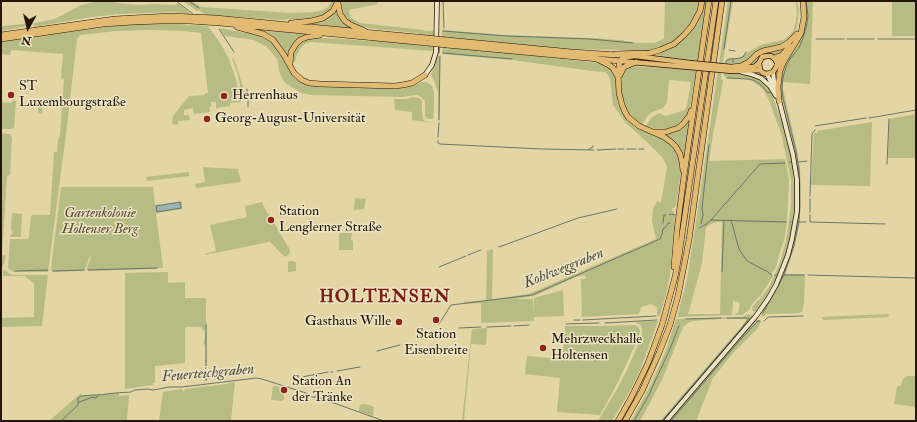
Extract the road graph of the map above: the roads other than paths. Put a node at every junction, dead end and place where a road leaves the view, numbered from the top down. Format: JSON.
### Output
{"nodes":[{"id":1,"x":338,"y":1,"type":"edge"},
{"id":2,"x":437,"y":1,"type":"edge"},
{"id":3,"x":702,"y":1,"type":"edge"},
{"id":4,"x":709,"y":1,"type":"edge"},
{"id":5,"x":716,"y":1,"type":"edge"},
{"id":6,"x":724,"y":1,"type":"edge"},
{"id":7,"x":801,"y":1,"type":"edge"},
{"id":8,"x":220,"y":24,"type":"junction"},
{"id":9,"x":278,"y":24,"type":"junction"},
{"id":10,"x":67,"y":30,"type":"junction"},
{"id":11,"x":30,"y":31,"type":"junction"},
{"id":12,"x":328,"y":33,"type":"junction"},
{"id":13,"x":371,"y":33,"type":"junction"},
{"id":14,"x":797,"y":34,"type":"junction"},
{"id":15,"x":1,"y":35,"type":"edge"},
{"id":16,"x":1,"y":39,"type":"edge"},
{"id":17,"x":427,"y":40,"type":"junction"},
{"id":18,"x":447,"y":42,"type":"junction"},
{"id":19,"x":792,"y":49,"type":"junction"},
{"id":20,"x":614,"y":54,"type":"junction"},
{"id":21,"x":595,"y":58,"type":"junction"},
{"id":22,"x":774,"y":58,"type":"junction"},
{"id":23,"x":636,"y":59,"type":"junction"},
{"id":24,"x":620,"y":61,"type":"junction"},
{"id":25,"x":759,"y":63,"type":"junction"},
{"id":26,"x":290,"y":65,"type":"junction"},
{"id":27,"x":777,"y":65,"type":"junction"},
{"id":28,"x":732,"y":69,"type":"junction"},
{"id":29,"x":760,"y":70,"type":"junction"},
{"id":30,"x":773,"y":72,"type":"junction"},
{"id":31,"x":767,"y":74,"type":"junction"},
{"id":32,"x":425,"y":75,"type":"joint"},
{"id":33,"x":619,"y":79,"type":"junction"},
{"id":34,"x":776,"y":96,"type":"junction"},
{"id":35,"x":779,"y":101,"type":"junction"},
{"id":36,"x":694,"y":104,"type":"junction"},
{"id":37,"x":784,"y":119,"type":"junction"},
{"id":38,"x":652,"y":132,"type":"junction"},
{"id":39,"x":683,"y":183,"type":"junction"},
{"id":40,"x":673,"y":286,"type":"junction"},
{"id":41,"x":618,"y":421,"type":"edge"},
{"id":42,"x":624,"y":421,"type":"edge"},
{"id":43,"x":666,"y":421,"type":"edge"}],
"edges":[{"from":1,"to":9,"type":"highway"},
{"from":1,"to":13,"type":"highway"},
{"from":2,"to":32,"type":"main road"},
{"from":3,"to":20,"type":"highway"},
{"from":4,"to":36,"type":"highway"},
{"from":5,"to":40,"type":"highway"},
{"from":6,"to":42,"type":"highway"},
{"from":7,"to":14,"type":"highway"},
{"from":7,"to":19,"type":"highway"},
{"from":8,"to":10,"type":"highway"},
{"from":8,"to":12,"type":"highway"},
{"from":8,"to":26,"type":"highway"},
{"from":9,"to":11,"type":"highway"},
{"from":9,"to":13,"type":"highway"},
{"from":10,"to":11,"type":"highway"},
{"from":10,"to":16,"type":"highway"},
{"from":11,"to":15,"type":"highway"},
{"from":12,"to":17,"type":"highway"},
{"from":12,"to":26,"type":"highway"},
{"from":13,"to":17,"type":"highway"},
{"from":14,"to":22,"type":"highway"},
{"from":14,"to":28,"type":"highway"},
{"from":17,"to":18,"type":"highway","bridge":true},
{"from":18,"to":20,"type":"highway"},
{"from":18,"to":21,"type":"highway"},
{"from":19,"to":27,"type":"highway"},
{"from":19,"to":35,"type":"highway"},
{"from":20,"to":23,"type":"highway"},
{"from":21,"to":24,"type":"highway"},
{"from":21,"to":33,"type":"highway"},
{"from":22,"to":25,"type":"main road"},
{"from":22,"to":27,"type":"main road"},
{"from":23,"to":24,"type":"main road"},
{"from":23,"to":28,"type":"main road","bridge":true},
{"from":23,"to":33,"type":"highway"},
{"from":24,"to":33,"type":"highway"},
{"from":25,"to":28,"type":"main road"},
{"from":25,"to":29,"type":"main road"},
{"from":26,"to":32,"type":"highway"},
{"from":27,"to":30,"type":"main road"},
{"from":28,"to":29,"type":"main road"},
{"from":28,"to":34,"type":"main road"},
{"from":29,"to":31,"type":"main road"},
{"from":30,"to":31,"type":"main road"},
{"from":30,"to":35,"type":"main road"},
{"from":31,"to":34,"type":"main road"},
{"from":33,"to":38,"type":"highway"},
{"from":34,"to":37,"type":"main road"},
{"from":35,"to":37,"type":"main road"},
{"from":36,"to":38,"type":"highway"},
{"from":36,"to":39,"type":"highway"},
{"from":37,"to":43,"type":"main road"},
{"from":38,"to":39,"type":"highway"},
{"from":39,"to":40,"type":"highway"},
{"from":40,"to":41,"type":"highway"}]}
